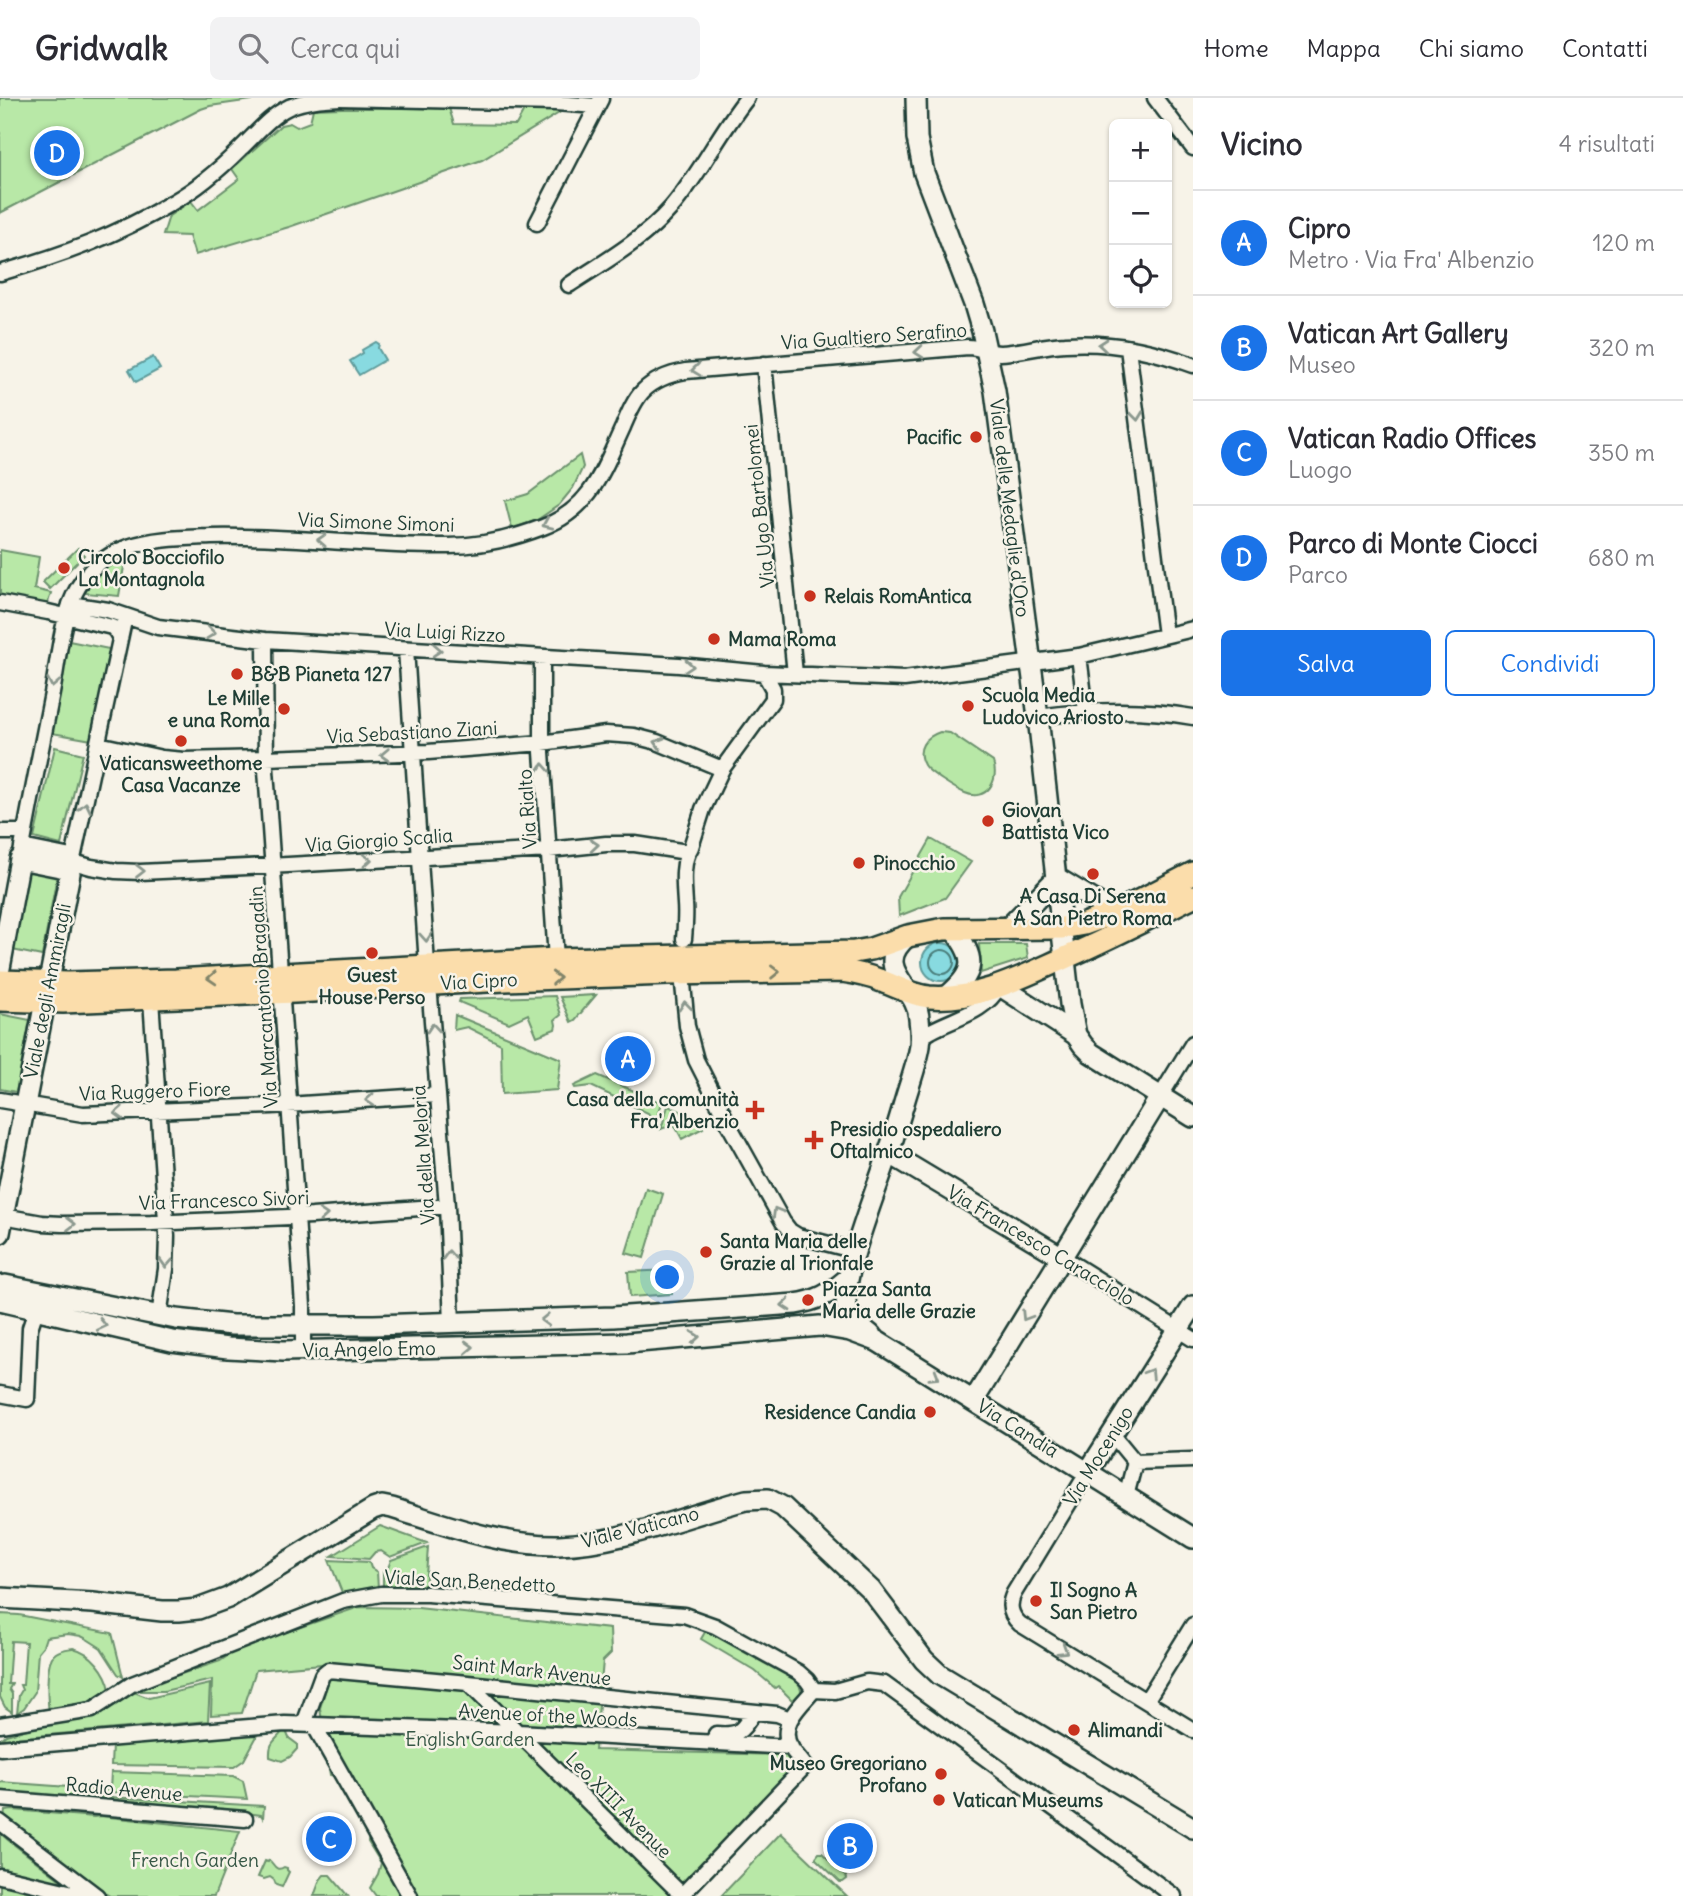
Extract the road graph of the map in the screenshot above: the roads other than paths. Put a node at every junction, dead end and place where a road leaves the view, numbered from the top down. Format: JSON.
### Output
{"nodes":[{"id":1,"x":747,"y":98,"type":"edge"},
{"id":2,"x":916,"y":98,"type":"edge"},
{"id":3,"x":1155,"y":98,"type":"edge"},
{"id":4,"x":599,"y":102,"type":"edge"},
{"id":5,"x":1190,"y":138,"type":"edge"},
{"id":6,"x":537,"y":223,"type":"dead end"},
{"id":7,"x":0,"y":273,"type":"edge"},
{"id":8,"x":569,"y":285,"type":"dead end"},
{"id":9,"x":1128,"y":348,"type":"junction"},
{"id":10,"x":986,"y":351,"type":"junction"},
{"id":11,"x":764,"y":364,"type":"junction"},
{"id":12,"x":1193,"y":365,"type":"edge"},
{"id":13,"x":0,"y":603,"type":"edge"},
{"id":14,"x":69,"y":610,"type":"junction"},
{"id":15,"x":125,"y":616,"type":"junction"},
{"id":16,"x":1193,"y":629,"type":"edge"},
{"id":17,"x":1165,"y":635,"type":"junction"},
{"id":18,"x":120,"y":638,"type":"junction"},
{"id":19,"x":265,"y":640,"type":"junction"},
{"id":20,"x":406,"y":649,"type":"junction"},
{"id":21,"x":1079,"y":656,"type":"junction"},
{"id":22,"x":542,"y":657,"type":"junction"},
{"id":23,"x":1030,"y":663,"type":"junction"},
{"id":24,"x":764,"y":673,"type":"junction"},
{"id":25,"x":799,"y":674,"type":"junction"},
{"id":26,"x":1086,"y":711,"type":"junction"},
{"id":27,"x":1038,"y":717,"type":"junction"},
{"id":28,"x":1193,"y":717,"type":"edge"},
{"id":29,"x":542,"y":743,"type":"junction"},
{"id":30,"x":98,"y":744,"type":"junction"},
{"id":31,"x":412,"y":754,"type":"junction"},
{"id":32,"x":266,"y":758,"type":"junction"},
{"id":33,"x":722,"y":769,"type":"junction"},
{"id":34,"x":0,"y":832,"type":"edge"},
{"id":35,"x":22,"y":846,"type":"junction"},
{"id":36,"x":549,"y":850,"type":"junction"},
{"id":37,"x":687,"y":852,"type":"junction"},
{"id":38,"x":420,"y":856,"type":"junction"},
{"id":39,"x":273,"y":866,"type":"junction"},
{"id":40,"x":71,"y":867,"type":"junction"},
{"id":41,"x":1193,"y":873,"type":"edge"},
{"id":42,"x":1057,"y":878,"type":"junction"},
{"id":43,"x":1193,"y":896,"type":"edge"},
{"id":44,"x":5,"y":909,"type":"edge"},
{"id":45,"x":1115,"y":912,"type":"junction"},
{"id":46,"x":1008,"y":928,"type":"junction"},
{"id":47,"x":1062,"y":928,"type":"junction"},
{"id":48,"x":953,"y":929,"type":"junction"},
{"id":49,"x":908,"y":936,"type":"junction"},
{"id":50,"x":684,"y":939,"type":"dead end"},
{"id":51,"x":1065,"y":958,"type":"junction"},
{"id":52,"x":556,"y":959,"type":"junction"},
{"id":53,"x":0,"y":968,"type":"edge"},
{"id":54,"x":682,"y":974,"type":"junction"},
{"id":55,"x":428,"y":975,"type":"junction"},
{"id":56,"x":0,"y":981,"type":"edge"},
{"id":57,"x":281,"y":984,"type":"junction"},
{"id":58,"x":1000,"y":986,"type":"junction"},
{"id":59,"x":47,"y":993,"type":"junction"},
{"id":60,"x":909,"y":993,"type":"junction"},
{"id":61,"x":946,"y":997,"type":"junction"},
{"id":62,"x":151,"y":999,"type":"junction"},
{"id":63,"x":0,"y":1000,"type":"edge"},
{"id":64,"x":1076,"y":1035,"type":"junction"},
{"id":65,"x":1193,"y":1043,"type":"edge"},
{"id":66,"x":920,"y":1046,"type":"junction"},
{"id":67,"x":438,"y":1095,"type":"junction"},
{"id":68,"x":1160,"y":1097,"type":"junction"},
{"id":69,"x":0,"y":1101,"type":"edge"},
{"id":70,"x":25,"y":1105,"type":"junction"},
{"id":71,"x":289,"y":1105,"type":"junction"},
{"id":72,"x":158,"y":1111,"type":"junction"},
{"id":73,"x":1193,"y":1117,"type":"edge"},
{"id":74,"x":889,"y":1153,"type":"junction"},
{"id":75,"x":447,"y":1206,"type":"junction"},
{"id":76,"x":297,"y":1217,"type":"junction"},
{"id":77,"x":166,"y":1223,"type":"junction"},
{"id":78,"x":2,"y":1224,"type":"edge"},
{"id":79,"x":856,"y":1251,"type":"junction"},
{"id":80,"x":1062,"y":1257,"type":"junction"},
{"id":81,"x":847,"y":1279,"type":"junction"},
{"id":82,"x":0,"y":1286,"type":"edge"},
{"id":83,"x":53,"y":1294,"type":"junction"},
{"id":84,"x":0,"y":1301,"type":"edge"},
{"id":85,"x":1193,"y":1306,"type":"edge"},
{"id":86,"x":738,"y":1308,"type":"junction"},
{"id":87,"x":36,"y":1310,"type":"junction"},
{"id":88,"x":159,"y":1315,"type":"junction"},
{"id":89,"x":452,"y":1323,"type":"junction"},
{"id":90,"x":303,"y":1325,"type":"junction"},
{"id":91,"x":839,"y":1329,"type":"joint"},
{"id":92,"x":743,"y":1333,"type":"junction"},
{"id":93,"x":1185,"y":1334,"type":"edge"},
{"id":94,"x":877,"y":1340,"type":"junction"},
{"id":95,"x":303,"y":1350,"type":"junction"},
{"id":96,"x":0,"y":1394,"type":"edge"},
{"id":97,"x":974,"y":1400,"type":"junction"},
{"id":98,"x":1112,"y":1434,"type":"junction"},
{"id":99,"x":1193,"y":1460,"type":"edge"},
{"id":100,"x":1135,"y":1462,"type":"junction"},
{"id":101,"x":1088,"y":1472,"type":"junction"},
{"id":102,"x":1126,"y":1496,"type":"junction"},
{"id":103,"x":1193,"y":1538,"type":"edge"},
{"id":104,"x":0,"y":1598,"type":"edge"},
{"id":105,"x":1193,"y":1625,"type":"edge"},
{"id":106,"x":468,"y":1683,"type":"junction"},
{"id":107,"x":814,"y":1690,"type":"junction"},
{"id":108,"x":1146,"y":1701,"type":"junction"},
{"id":109,"x":754,"y":1712,"type":"junction"},
{"id":110,"x":790,"y":1719,"type":"junction"},
{"id":111,"x":309,"y":1724,"type":"junction"},
{"id":112,"x":0,"y":1725,"type":"edge"},
{"id":113,"x":603,"y":1728,"type":"dead end"},
{"id":114,"x":1193,"y":1730,"type":"edge"},
{"id":115,"x":518,"y":1732,"type":"junction"},
{"id":116,"x":791,"y":1747,"type":"junction"},
{"id":117,"x":0,"y":1748,"type":"edge"},
{"id":118,"x":0,"y":1799,"type":"edge"},
{"id":119,"x":245,"y":1819,"type":"dead end"},
{"id":120,"x":0,"y":1822,"type":"edge"},
{"id":121,"x":1193,"y":1828,"type":"edge"},
{"id":122,"x":0,"y":1876,"type":"edge"},
{"id":123,"x":86,"y":1896,"type":"edge"},
{"id":124,"x":97,"y":1896,"type":"edge"},
{"id":125,"x":410,"y":1896,"type":"edge"},
{"id":126,"x":682,"y":1896,"type":"edge"},
{"id":127,"x":1174,"y":1896,"type":"edge"}],
"edges":[{"from":1,"to":8,"type":"street"},
{"from":2,"to":10,"type":"main road","name":"Viale delle Medaglie d'Oro"},
{"from":3,"to":5,"type":"street"},
{"from":4,"to":6,"type":"street"},
{"from":4,"to":7,"type":"street"},
{"from":9,"to":10,"type":"street","name":"Via Gualtiero Serafino","one_way":true},
{"from":9,"to":12,"type":"street","name":"Via Gualtiero Serafino"},
{"from":9,"to":17,"type":"street","one_way":true},
{"from":10,"to":11,"type":"street","name":"Via Gualtiero Serafino","one_way":true},
{"from":10,"to":23,"type":"main road","name":"Viale delle Medaglie d'Oro"},
{"from":11,"to":14,"type":"street","name":"Via Simone Simoni","one_way":true},
{"from":11,"to":25,"type":"street","name":"Via Ugo Bartolomei"},
{"from":13,"to":14,"type":"street"},
{"from":14,"to":15,"type":"street","name":"Via Luigi Rizzo"},
{"from":14,"to":18,"type":"street"},
{"from":14,"to":35,"type":"street","one_way":true},
{"from":15,"to":18,"type":"street","name":"Viale degli Ammiragli"},
{"from":15,"to":19,"type":"street","name":"Via Luigi Rizzo","one_way":true},
{"from":16,"to":17,"type":"street"},
{"from":17,"to":21,"type":"street"},
{"from":18,"to":30,"type":"street","name":"Viale degli Ammiragli"},
{"from":19,"to":20,"type":"street","name":"Via Luigi Rizzo"},
{"from":19,"to":32,"type":"street","name":"Via Marcantonio Bragadin"},
{"from":20,"to":22,"type":"street","name":"Via Luigi Rizzo","one_way":true},
{"from":20,"to":31,"type":"street","name":"Via della Meloria"},
{"from":21,"to":23,"type":"street"},
{"from":21,"to":26,"type":"street"},
{"from":22,"to":24,"type":"street","name":"Via Luigi Rizzo","one_way":true},
{"from":22,"to":29,"type":"street","name":"Via Rialto"},
{"from":23,"to":25,"type":"street"},
{"from":23,"to":27,"type":"main road","name":"Viale delle Medaglie d'Oro"},
{"from":24,"to":25,"type":"street","name":"Via Luigi Rizzo"},
{"from":24,"to":33,"type":"street"},
{"from":26,"to":27,"type":"street"},
{"from":26,"to":28,"type":"street"},
{"from":27,"to":42,"type":"main road","name":"Viale delle Medaglie d'Oro"},
{"from":29,"to":31,"type":"street","name":"Via Sebastiano Ziani"},
{"from":33,"to":29,"type":"street","name":"Via Sebastiano Ziani","one_way":true},
{"from":36,"to":29,"type":"street","name":"Via Rialto","one_way":true},
{"from":30,"to":32,"type":"street","name":"Via Sebastiano Ziani"},
{"from":40,"to":30,"type":"street","name":"Viale degli Ammiragli","one_way":true},
{"from":31,"to":32,"type":"street","name":"Via Sebastiano Ziani","one_way":true},
{"from":31,"to":38,"type":"street","name":"Via della Meloria"},
{"from":32,"to":39,"type":"street","name":"Via Marcantonio Bragadin"},
{"from":33,"to":37,"type":"street"},
{"from":34,"to":35,"type":"street"},
{"from":35,"to":40,"type":"main road"},
{"from":35,"to":44,"type":"main road"},
{"from":36,"to":37,"type":"street","name":"Via Giorgio Scalia","one_way":true},
{"from":36,"to":38,"type":"street","name":"Via Giorgio Scalia"},
{"from":36,"to":52,"type":"street","name":"Via Rialto"},
{"from":37,"to":50,"type":"street"},
{"from":39,"to":38,"type":"street","name":"Via Giorgio Scalia","one_way":true},
{"from":38,"to":55,"type":"street","name":"Via della Meloria","one_way":true},
{"from":40,"to":39,"type":"street","name":"Via Giorgio Scalia","one_way":true},
{"from":39,"to":57,"type":"street","name":"Via Marcantonio Bragadin"},
{"from":40,"to":59,"type":"main road","name":"Viale degli Ammiragli"},
{"from":41,"to":45,"type":"main road"},
{"from":42,"to":45,"type":"main road"},
{"from":42,"to":46,"type":"main road"},
{"from":42,"to":47,"type":"main road","name":"Viale delle Medaglie d'Oro"},
{"from":43,"to":51,"type":"main road"},
{"from":44,"to":53,"type":"main road"},
{"from":45,"to":47,"type":"main road"},
{"from":46,"to":47,"type":"main road"},
{"from":46,"to":48,"type":"main road"},
{"from":47,"to":51,"type":"main road","name":"Viale delle Medaglie d'Oro"},
{"from":48,"to":49,"type":"main road"},
{"from":48,"to":61,"type":"main road"},
{"from":49,"to":52,"type":"main road","name":"Via Cipro"},
{"from":49,"to":60,"type":"main road"},
{"from":51,"to":58,"type":"main road"},
{"from":51,"to":64,"type":"main road","name":"Viale delle Medaglie d'Oro"},
{"from":52,"to":55,"type":"main road","name":"Via Cipro"},
{"from":55,"to":54,"type":"main road","name":"Via Cipro","one_way":true},
{"from":54,"to":60,"type":"main road","name":"Via Cipro","one_way":true},
{"from":79,"to":54,"type":"street","one_way":true},
{"from":55,"to":57,"type":"main road","name":"Via Cipro"},
{"from":67,"to":55,"type":"street","name":"Via della Meloria","one_way":true},
{"from":56,"to":59,"type":"main road"},
{"from":57,"to":59,"type":"main road","name":"Via Cipro","one_way":true},
{"from":57,"to":62,"type":"main road","name":"Via Cipro"},
{"from":57,"to":71,"type":"street","name":"Via Marcantonio Bragadin"},
{"from":58,"to":61,"type":"main road"},
{"from":58,"to":64,"type":"main road"},
{"from":58,"to":66,"type":"street"},
{"from":59,"to":62,"type":"main road","name":"Via Cipro"},
{"from":59,"to":63,"type":"main road"},
{"from":59,"to":70,"type":"main road","name":"Viale degli Ammiragli"},
{"from":60,"to":61,"type":"main road"},
{"from":60,"to":66,"type":"main road"},
{"from":62,"to":72,"type":"street"},
{"from":64,"to":68,"type":"main road"},
{"from":65,"to":68,"type":"street"},
{"from":66,"to":74,"type":"main road"},
{"from":67,"to":71,"type":"street","name":"Via Ruggero Fiore","one_way":true},
{"from":67,"to":75,"type":"street","name":"Via della Meloria"},
{"from":68,"to":73,"type":"main road"},
{"from":68,"to":80,"type":"main road"},
{"from":69,"to":70,"type":"street","name":"Via Ruggero Fiore"},
{"from":72,"to":70,"type":"street","name":"Via Ruggero Fiore","one_way":true},
{"from":70,"to":78,"type":"main road","name":"Viale degli Ammiragli"},
{"from":71,"to":72,"type":"street","name":"Via Ruggero Fiore"},
{"from":71,"to":76,"type":"street","name":"Via Marcantonio Bragadin"},
{"from":72,"to":77,"type":"street"},
{"from":74,"to":79,"type":"main road"},
{"from":74,"to":80,"type":"main road","name":"Via Francesco Caracciolo"},
{"from":76,"to":75,"type":"street","name":"Via Francesco Sivori","one_way":true},
{"from":89,"to":75,"type":"street","name":"Via della Meloria","one_way":true},
{"from":76,"to":77,"type":"street","name":"Via Francesco Sivori"},
{"from":76,"to":90,"type":"street","name":"Via Marcantonio Bragadin"},
{"from":78,"to":77,"type":"street","name":"Via Francesco Sivori","one_way":true},
{"from":77,"to":88,"type":"street","one_way":true},
{"from":79,"to":81,"type":"main road"},
{"from":80,"to":93,"type":"street","name":"Via Francesco Caracciolo"},
{"from":80,"to":97,"type":"main road","one_way":true},
{"from":81,"to":86,"type":"main road","name":"Via Angelo Emo","one_way":true},
{"from":81,"to":94,"type":"main road"},
{"from":82,"to":83,"type":"main road","name":"Via Angelo Emo"},
{"from":83,"to":87,"type":"street"},
{"from":83,"to":88,"type":"main road","name":"Via Angelo Emo"},
{"from":84,"to":87,"type":"main road","name":"Via Angelo Emo"},
{"from":85,"to":93,"type":"main road","name":"Via Mocenigo"},
{"from":86,"to":89,"type":"main road","name":"Via Angelo Emo","one_way":true},
{"from":86,"to":92,"type":"street"},
{"from":87,"to":95,"type":"main road","name":"Via Angelo Emo","one_way":true},
{"from":87,"to":96,"type":"street"},
{"from":88,"to":90,"type":"main road","name":"Via Angelo Emo"},
{"from":89,"to":90,"type":"main road","name":"Via Angelo Emo"},
{"from":90,"to":95,"type":"street","name":"Via Marcantonio Bragadin"},
{"from":91,"to":92,"type":"main road","name":"Via Angelo Emo"},
{"from":91,"to":94,"type":"main road","name":"Via Candia"},
{"from":95,"to":92,"type":"main road","name":"Via Angelo Emo","one_way":true},
{"from":98,"to":93,"type":"main road","name":"Via Mocenigo","one_way":true},
{"from":94,"to":97,"type":"main road","name":"Via Candia","one_way":true},
{"from":97,"to":101,"type":"main road","name":"Via Candia"},
{"from":98,"to":100,"type":"street"},
{"from":98,"to":101,"type":"main road","name":"Via Mocenigo"},
{"from":99,"to":100,"type":"street"},
{"from":100,"to":102,"type":"street"},
{"from":101,"to":102,"type":"main road","name":"Via Candia"},
{"from":101,"to":108,"type":"street","name":"Via Mocenigo","one_way":true},
{"from":102,"to":103,"type":"main road","name":"Via Candia"},
{"from":104,"to":121,"type":"main road","name":"Viale Vaticano"},
{"from":105,"to":108,"type":"street"},
{"from":106,"to":109,"type":"street","name":"Saint Mark Avenue"},
{"from":106,"to":111,"type":"street","name":"Saint Mark Avenue"},
{"from":106,"to":115,"type":"street","name":"Leo XIII Avenue"},
{"from":107,"to":110,"type":"street"},
{"from":107,"to":112,"type":"street","name":"Viale San Benedetto"},
{"from":107,"to":127,"type":"street"},
{"from":108,"to":114,"type":"street"},
{"from":109,"to":110,"type":"street","name":"Saint Mark Avenue"},
{"from":109,"to":113,"type":"street"},
{"from":110,"to":116,"type":"street"},
{"from":111,"to":115,"type":"street","name":"Avenue of the Woods"},
{"from":111,"to":117,"type":"street","name":"Avenue of the Woods"},
{"from":111,"to":125,"type":"street"},
{"from":115,"to":116,"type":"street","name":"Avenue of the Woods"},
{"from":115,"to":126,"type":"street","name":"Leo XIII Avenue"},
{"from":116,"to":126,"type":"street"},
{"from":118,"to":119,"type":"street","name":"Radio Avenue"},
{"from":120,"to":124,"type":"street"},
{"from":122,"to":123,"type":"street"}]}
